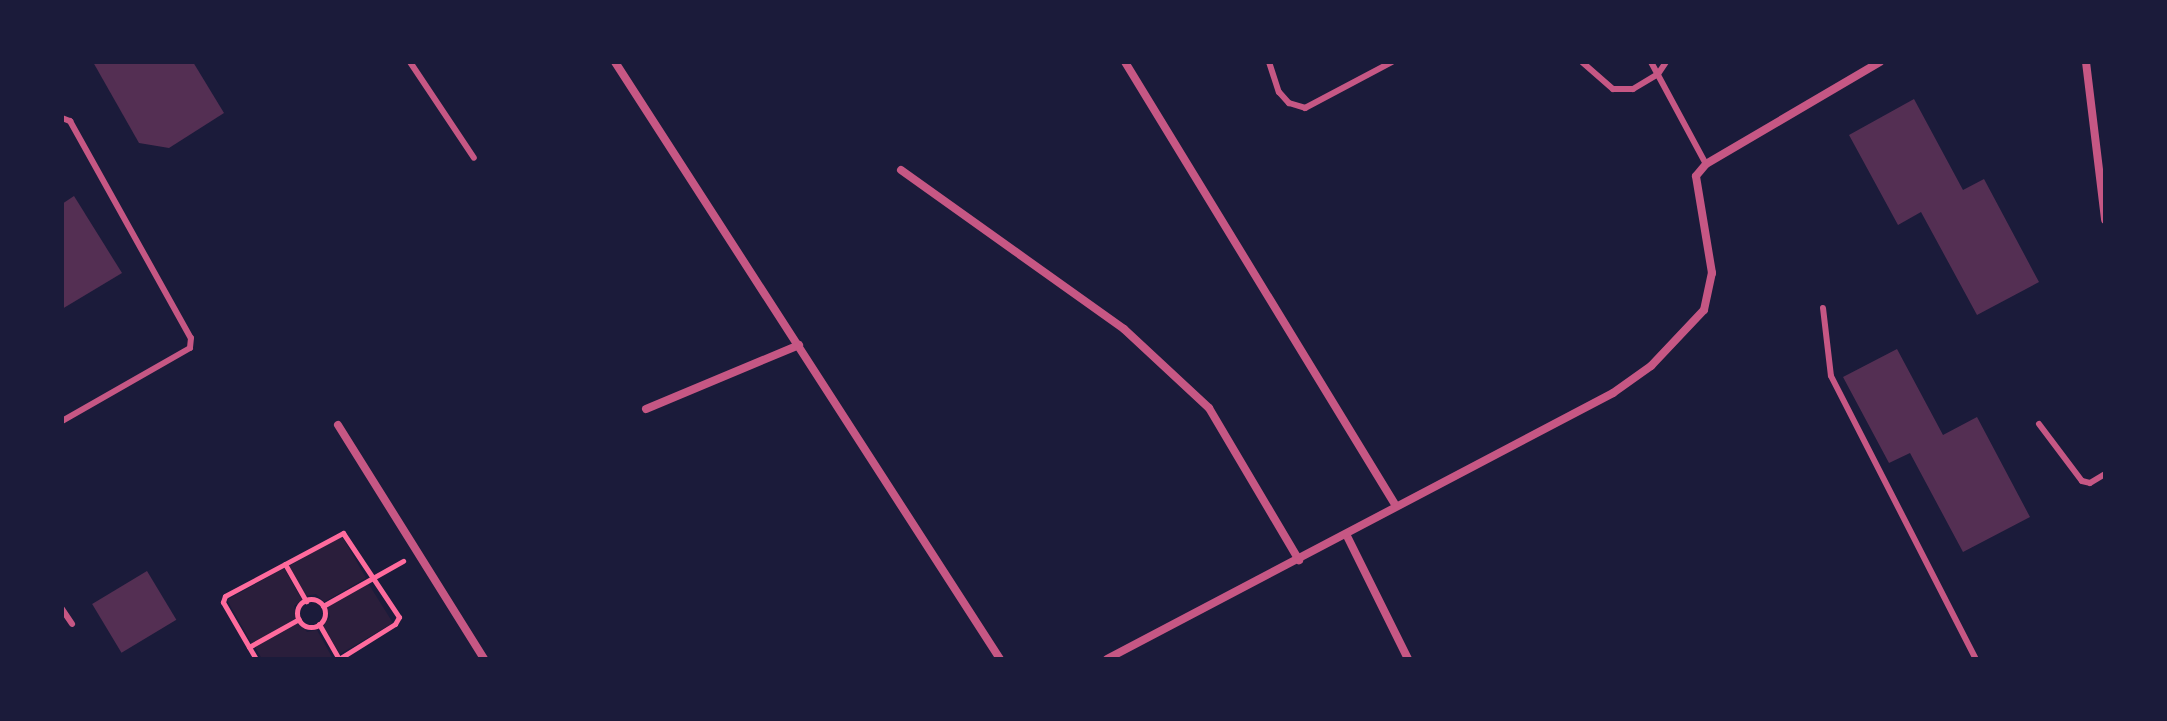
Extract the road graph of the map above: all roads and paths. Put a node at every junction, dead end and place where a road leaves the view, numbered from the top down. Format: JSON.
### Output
{"nodes":[{"id":1,"x":410,"y":62,"type":"edge"},
{"id":2,"x":615,"y":62,"type":"edge"},
{"id":3,"x":1125,"y":62,"type":"edge"},
{"id":4,"x":1269,"y":62,"type":"edge"},
{"id":5,"x":1392,"y":62,"type":"edge"},
{"id":6,"x":1582,"y":62,"type":"edge"},
{"id":7,"x":1651,"y":62,"type":"edge"},
{"id":8,"x":1666,"y":62,"type":"edge"},
{"id":9,"x":1880,"y":62,"type":"edge"},
{"id":10,"x":2086,"y":62,"type":"edge"},
{"id":11,"x":1658,"y":74,"type":"junction"},
{"id":12,"x":62,"y":118,"type":"edge"},
{"id":13,"x":474,"y":158,"type":"dead end"},
{"id":14,"x":1706,"y":164,"type":"junction"},
{"id":15,"x":901,"y":170,"type":"dead end"},
{"id":16,"x":2105,"y":220,"type":"edge"},
{"id":17,"x":1823,"y":308,"type":"dead end"},
{"id":18,"x":799,"y":345,"type":"junction"},
{"id":19,"x":646,"y":409,"type":"dead end"},
{"id":20,"x":62,"y":421,"type":"edge"},
{"id":21,"x":2039,"y":424,"type":"dead end"},
{"id":22,"x":338,"y":425,"type":"dead end"},
{"id":23,"x":2105,"y":474,"type":"edge"},
{"id":24,"x":1396,"y":506,"type":"junction"},
{"id":25,"x":1346,"y":534,"type":"junction"},
{"id":26,"x":418,"y":553,"type":"junction"},
{"id":27,"x":1299,"y":560,"type":"junction"},
{"id":28,"x":285,"y":564,"type":"junction"},
{"id":29,"x":374,"y":575,"type":"junction"},
{"id":30,"x":306,"y":601,"type":"junction"},
{"id":31,"x":323,"y":606,"type":"junction"},
{"id":32,"x":62,"y":609,"type":"edge"},
{"id":33,"x":299,"y":619,"type":"junction"},
{"id":34,"x":72,"y":624,"type":"dead end"},
{"id":35,"x":319,"y":624,"type":"junction"},
{"id":36,"x":249,"y":647,"type":"junction"},
{"id":37,"x":256,"y":659,"type":"edge"},
{"id":38,"x":339,"y":659,"type":"edge"},
{"id":39,"x":484,"y":659,"type":"edge"},
{"id":40,"x":1000,"y":659,"type":"edge"},
{"id":41,"x":1107,"y":659,"type":"edge"},
{"id":42,"x":1408,"y":659,"type":"edge"},
{"id":43,"x":1976,"y":659,"type":"edge"}],
"edges":[{"from":1,"to":13,"type":"lane"},
{"from":2,"to":18,"type":"street"},
{"from":3,"to":24,"type":"street"},
{"from":4,"to":5,"type":"lane"},
{"from":6,"to":11,"type":"lane"},
{"from":7,"to":11,"type":"lane"},
{"from":8,"to":11,"type":"lane"},
{"from":9,"to":14,"type":"street"},
{"from":10,"to":16,"type":"street"},
{"from":11,"to":14,"type":"lane"},
{"from":12,"to":20,"type":"lane"},
{"from":14,"to":24,"type":"street"},
{"from":15,"to":27,"type":"street"},
{"from":17,"to":43,"type":"lane"},
{"from":18,"to":19,"type":"street"},
{"from":18,"to":40,"type":"street"},
{"from":21,"to":23,"type":"lane"},
{"from":22,"to":26,"type":"street"},
{"from":24,"to":25,"type":"street"},
{"from":25,"to":27,"type":"street"},
{"from":25,"to":42,"type":"street"},
{"from":26,"to":29,"type":"path"},
{"from":26,"to":39,"type":"street"},
{"from":27,"to":41,"type":"street"},
{"from":28,"to":29,"type":"path"},
{"from":28,"to":30,"type":"path"},
{"from":28,"to":36,"type":"path"},
{"from":29,"to":31,"type":"path"},
{"from":29,"to":38,"type":"path"},
{"from":30,"to":31,"type":"path"},
{"from":30,"to":33,"type":"path"},
{"from":31,"to":35,"type":"path"},
{"from":32,"to":34,"type":"lane"},
{"from":33,"to":35,"type":"path"},
{"from":33,"to":36,"type":"path"},
{"from":35,"to":38,"type":"path"},
{"from":36,"to":37,"type":"path"}]}
